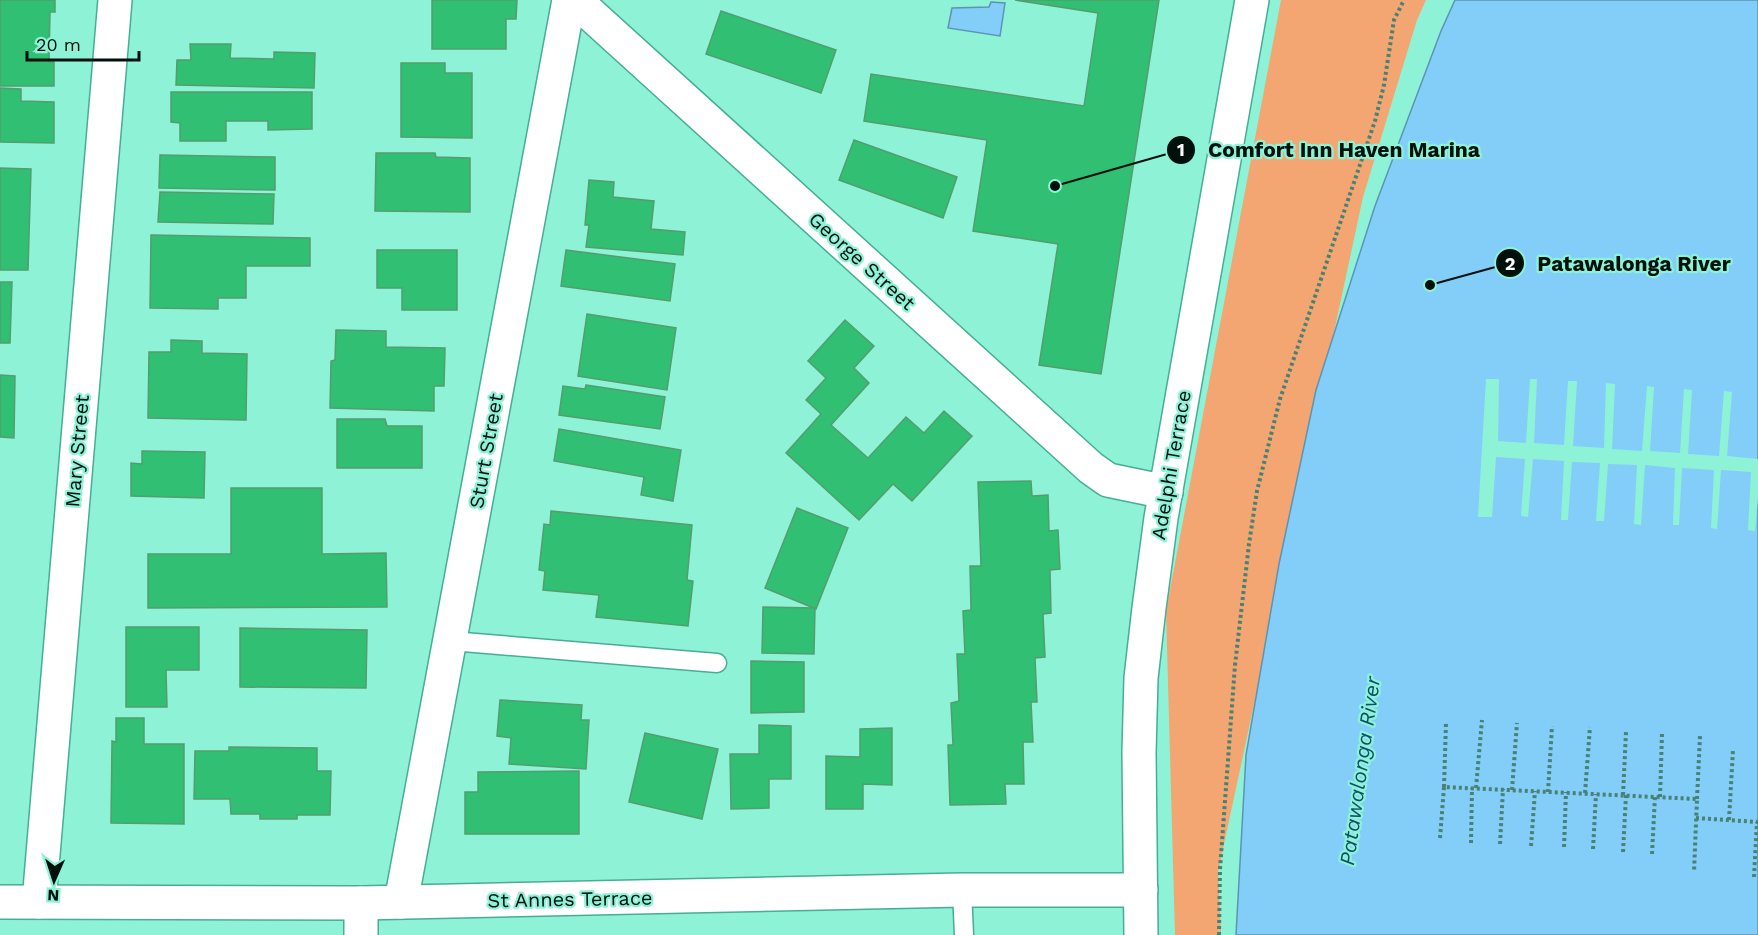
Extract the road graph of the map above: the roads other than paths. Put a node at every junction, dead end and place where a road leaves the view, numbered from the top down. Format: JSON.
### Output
{"nodes":[{"id":1,"x":115,"y":0,"type":"edge"},
{"id":2,"x":569,"y":0,"type":"edge"},
{"id":3,"x":575,"y":0,"type":"edge"},
{"id":4,"x":1252,"y":0,"type":"edge"},
{"id":5,"x":1166,"y":492,"type":"junction"},
{"id":6,"x":451,"y":641,"type":"junction"},
{"id":7,"x":717,"y":663,"type":"dead end"},
{"id":8,"x":962,"y":890,"type":"junction"},
{"id":9,"x":1141,"y":890,"type":"junction"},
{"id":10,"x":0,"y":902,"type":"edge"},
{"id":11,"x":39,"y":902,"type":"junction"},
{"id":12,"x":401,"y":902,"type":"junction"},
{"id":13,"x":361,"y":919,"type":"edge"},
{"id":14,"x":963,"y":935,"type":"edge"},
{"id":15,"x":1141,"y":935,"type":"edge"}],
"edges":[{"from":1,"to":11,"type":"street","name":"Mary Street"},
{"from":2,"to":6,"type":"street","name":"Sturt Street"},
{"from":3,"to":5,"type":"street","name":"George Street"},
{"from":4,"to":5,"type":"street","name":"Adelphi Terrace"},
{"from":5,"to":9,"type":"street","name":"Adelphi Terrace"},
{"from":6,"to":7,"type":"lane"},
{"from":6,"to":12,"type":"street","name":"Sturt Street"},
{"from":8,"to":9,"type":"street","name":"St Annes Terrace"},
{"from":8,"to":12,"type":"street","name":"St Annes Terrace"},
{"from":8,"to":14,"type":"lane"},
{"from":9,"to":15,"type":"street","name":"Adelphi Terrace"},
{"from":10,"to":11,"type":"street","name":"St Annes Terrace"},
{"from":11,"to":13,"type":"street","name":"St Annes Terrace"},
{"from":12,"to":13,"type":"street","name":"St Annes Terrace"}]}
